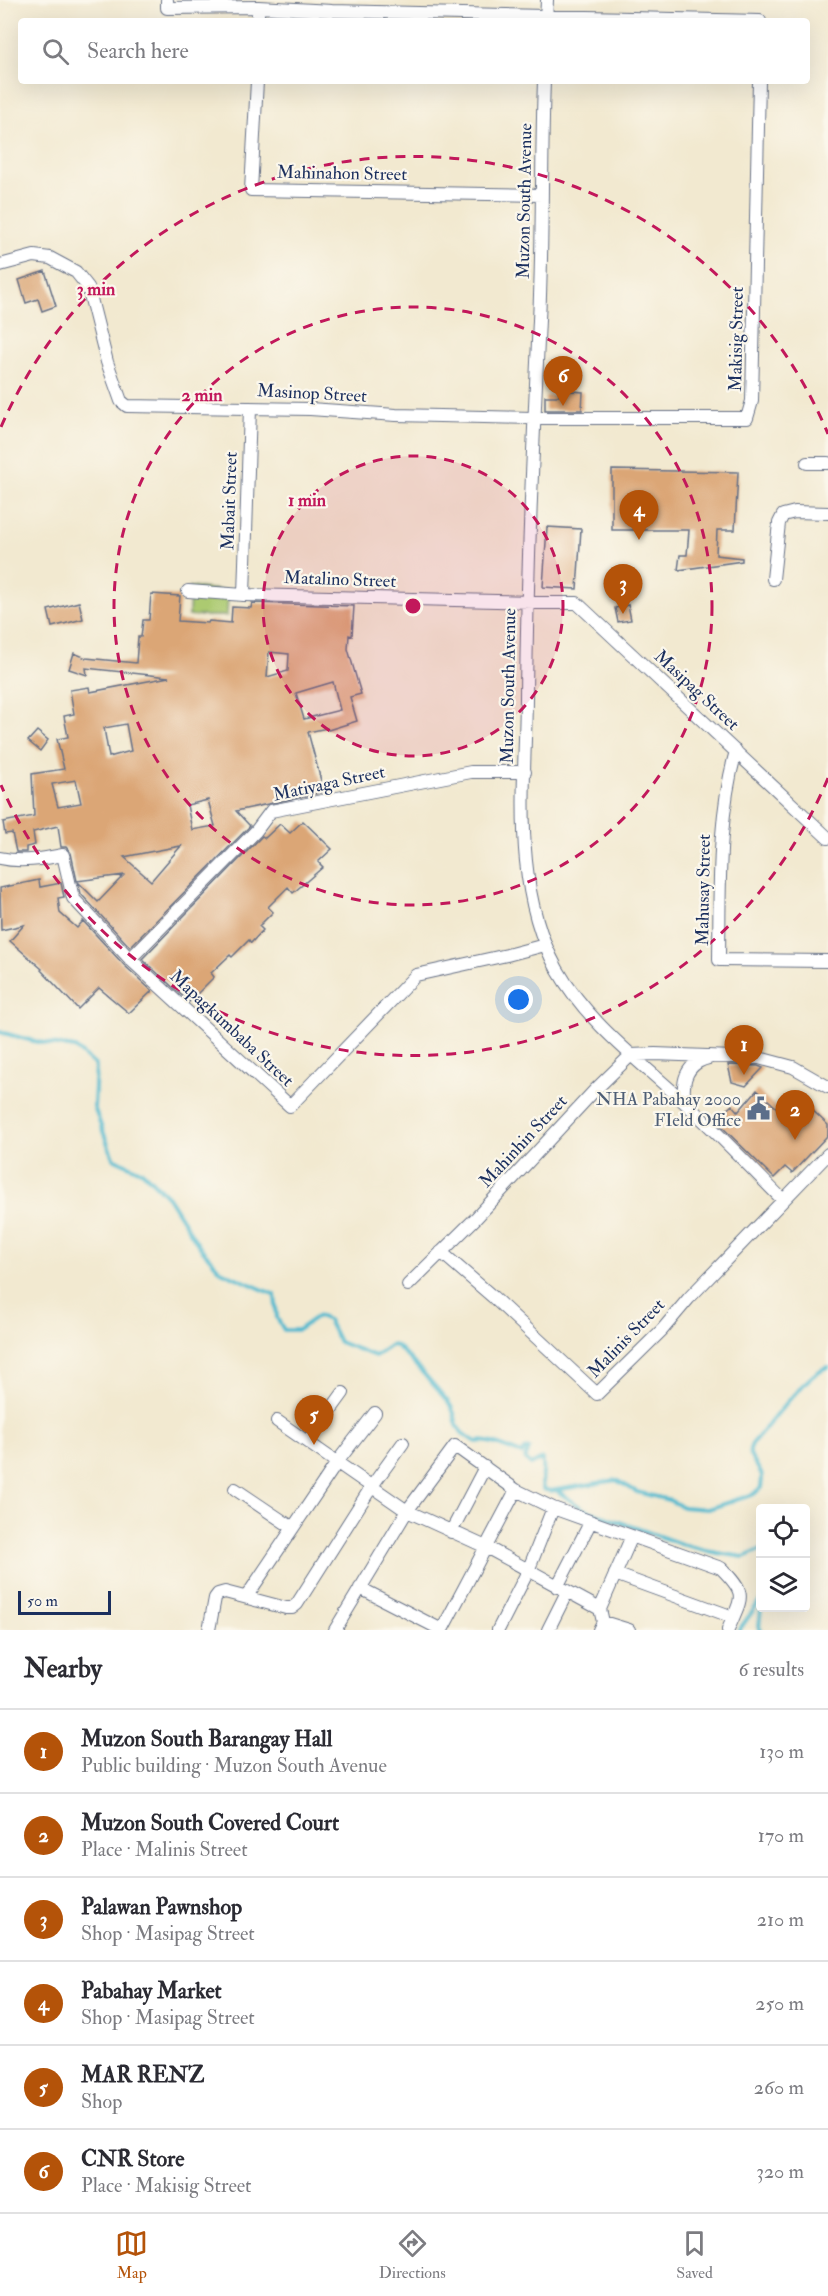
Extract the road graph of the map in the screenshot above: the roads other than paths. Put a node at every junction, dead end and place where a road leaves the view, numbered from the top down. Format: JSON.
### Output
{"nodes":[{"id":1,"x":167,"y":0,"type":"edge"},
{"id":2,"x":547,"y":0,"type":"edge"},
{"id":3,"x":258,"y":7,"type":"junction"},
{"id":4,"x":258,"y":18,"type":"edge"},
{"id":5,"x":546,"y":18,"type":"edge"},
{"id":6,"x":257,"y":84,"type":"edge"},
{"id":7,"x":544,"y":84,"type":"edge"},
{"id":8,"x":759,"y":84,"type":"edge"},
{"id":9,"x":542,"y":195,"type":"junction"},
{"id":10,"x":0,"y":265,"type":"edge"},
{"id":11,"x":250,"y":408,"type":"junction"},
{"id":12,"x":533,"y":418,"type":"junction"},
{"id":13,"x":807,"y":463,"type":"dead end"},
{"id":14,"x":828,"y":463,"type":"edge"},
{"id":15,"x":828,"y":513,"type":"edge"},
{"id":16,"x":772,"y":579,"type":"dead end"},
{"id":17,"x":188,"y":591,"type":"dead end"},
{"id":18,"x":244,"y":595,"type":"junction"},
{"id":19,"x":527,"y":601,"type":"junction"},
{"id":20,"x":736,"y":751,"type":"junction"},
{"id":21,"x":525,"y":772,"type":"junction"},
{"id":22,"x":828,"y":838,"type":"edge"},
{"id":23,"x":0,"y":858,"type":"edge"},
{"id":24,"x":545,"y":945,"type":"junction"},
{"id":25,"x":130,"y":959,"type":"junction"},
{"id":26,"x":828,"y":961,"type":"edge"},
{"id":27,"x":631,"y":1055,"type":"junction"},
{"id":28,"x":718,"y":1056,"type":"junction"},
{"id":29,"x":828,"y":1087,"type":"edge"},
{"id":30,"x":685,"y":1103,"type":"junction"},
{"id":31,"x":828,"y":1154,"type":"edge"},
{"id":32,"x":783,"y":1200,"type":"junction"},
{"id":33,"x":441,"y":1252,"type":"junction"},
{"id":34,"x":408,"y":1285,"type":"dead end"},
{"id":35,"x":343,"y":1393,"type":"dead end"},
{"id":36,"x":375,"y":1413,"type":"dead end"},
{"id":37,"x":277,"y":1421,"type":"dead end"},
{"id":38,"x":308,"y":1442,"type":"junction"},
{"id":39,"x":403,"y":1443,"type":"dead end"},
{"id":40,"x":338,"y":1461,"type":"junction"},
{"id":41,"x":485,"y":1467,"type":"junction"},
{"id":42,"x":372,"y":1486,"type":"junction"},
{"id":43,"x":235,"y":1489,"type":"dead end"},
{"id":44,"x":516,"y":1490,"type":"junction"},
{"id":45,"x":553,"y":1508,"type":"junction"},
{"id":46,"x":407,"y":1511,"type":"junction"},
{"id":47,"x":590,"y":1522,"type":"junction"},
{"id":48,"x":293,"y":1528,"type":"junction"},
{"id":49,"x":452,"y":1532,"type":"junction"},
{"id":50,"x":632,"y":1536,"type":"junction"},
{"id":51,"x":486,"y":1547,"type":"junction"},
{"id":52,"x":528,"y":1571,"type":"junction"},
{"id":53,"x":615,"y":1574,"type":"junction"},
{"id":54,"x":360,"y":1588,"type":"junction"},
{"id":55,"x":562,"y":1590,"type":"junction"},
{"id":56,"x":247,"y":1596,"type":"junction"},
{"id":57,"x":600,"y":1608,"type":"junction"},
{"id":58,"x":733,"y":1617,"type":"junction"},
{"id":59,"x":601,"y":1626,"type":"edge"},
{"id":60,"x":209,"y":1630,"type":"edge"},
{"id":61,"x":335,"y":1630,"type":"edge"},
{"id":62,"x":498,"y":1630,"type":"edge"},
{"id":63,"x":548,"y":1630,"type":"edge"},
{"id":64,"x":629,"y":1630,"type":"edge"},
{"id":65,"x":728,"y":1630,"type":"edge"}],
"edges":[{"from":1,"to":3,"type":"street"},
{"from":2,"to":5,"type":"street"},
{"from":3,"to":4,"type":"street"},
{"from":3,"to":5,"type":"street"},
{"from":6,"to":9,"type":"street","name":"Mahinahon Street"},
{"from":7,"to":9,"type":"street","name":"Muzon South Avenue"},
{"from":8,"to":12,"type":"street","name":"Makisig Street"},
{"from":9,"to":12,"type":"street","name":"Muzon South Avenue"},
{"from":10,"to":11,"type":"street","name":"Masinop Street"},
{"from":11,"to":12,"type":"street","name":"Masinop Street"},
{"from":11,"to":18,"type":"street","name":"Mabait Street"},
{"from":12,"to":19,"type":"street","name":"Muzon South Avenue"},
{"from":13,"to":14,"type":"street"},
{"from":15,"to":16,"type":"street"},
{"from":17,"to":18,"type":"street","name":"Matalino Street"},
{"from":18,"to":19,"type":"street","name":"Matalino Street"},
{"from":19,"to":20,"type":"street","name":"Masipag Street"},
{"from":19,"to":21,"type":"street","name":"Muzon South Avenue"},
{"from":20,"to":22,"type":"street","name":"Masipag Street"},
{"from":20,"to":26,"type":"street","name":"Mahusay Street"},
{"from":21,"to":24,"type":"street","name":"Muzon South Avenue"},
{"from":21,"to":25,"type":"street","name":"Matiyaga Street"},
{"from":23,"to":25,"type":"street"},
{"from":24,"to":25,"type":"street","name":"Mapagkumbaba Street"},
{"from":24,"to":27,"type":"street","name":"Muzon South Avenue"},
{"from":27,"to":28,"type":"street"},
{"from":27,"to":30,"type":"street","name":"Muzon South Avenue"},
{"from":27,"to":33,"type":"street","name":"Mahinhin Street"},
{"from":28,"to":29,"type":"street"},
{"from":28,"to":30,"type":"street"},
{"from":30,"to":32,"type":"street","name":"Muzon South Avenue"},
{"from":31,"to":32,"type":"street","name":"Malinis Street"},
{"from":32,"to":33,"type":"street","name":"Malinis Street"},
{"from":33,"to":34,"type":"street","name":"Mahinhin Street"},
{"from":35,"to":38,"type":"street"},
{"from":36,"to":40,"type":"street"},
{"from":37,"to":38,"type":"street"},
{"from":38,"to":40,"type":"street"},
{"from":39,"to":42,"type":"street"},
{"from":40,"to":42,"type":"street"},
{"from":40,"to":48,"type":"street"},
{"from":41,"to":44,"type":"street"},
{"from":41,"to":46,"type":"street"},
{"from":41,"to":49,"type":"street"},
{"from":42,"to":46,"type":"street"},
{"from":42,"to":56,"type":"street"},
{"from":43,"to":48,"type":"street"},
{"from":44,"to":45,"type":"street"},
{"from":44,"to":51,"type":"street"},
{"from":45,"to":47,"type":"street"},
{"from":45,"to":52,"type":"street"},
{"from":46,"to":49,"type":"street"},
{"from":46,"to":54,"type":"street"},
{"from":47,"to":50,"type":"street"},
{"from":47,"to":55,"type":"street"},
{"from":48,"to":56,"type":"street"},
{"from":49,"to":51,"type":"street"},
{"from":50,"to":53,"type":"street"},
{"from":50,"to":58,"type":"street"},
{"from":51,"to":52,"type":"street"},
{"from":51,"to":54,"type":"street"},
{"from":52,"to":55,"type":"street"},
{"from":52,"to":62,"type":"street"},
{"from":53,"to":57,"type":"street"},
{"from":53,"to":58,"type":"street"},
{"from":54,"to":61,"type":"street"},
{"from":55,"to":57,"type":"street"},
{"from":55,"to":63,"type":"street"},
{"from":56,"to":60,"type":"street"},
{"from":57,"to":59,"type":"street"},
{"from":58,"to":65,"type":"street"},
{"from":59,"to":64,"type":"street"}]}
